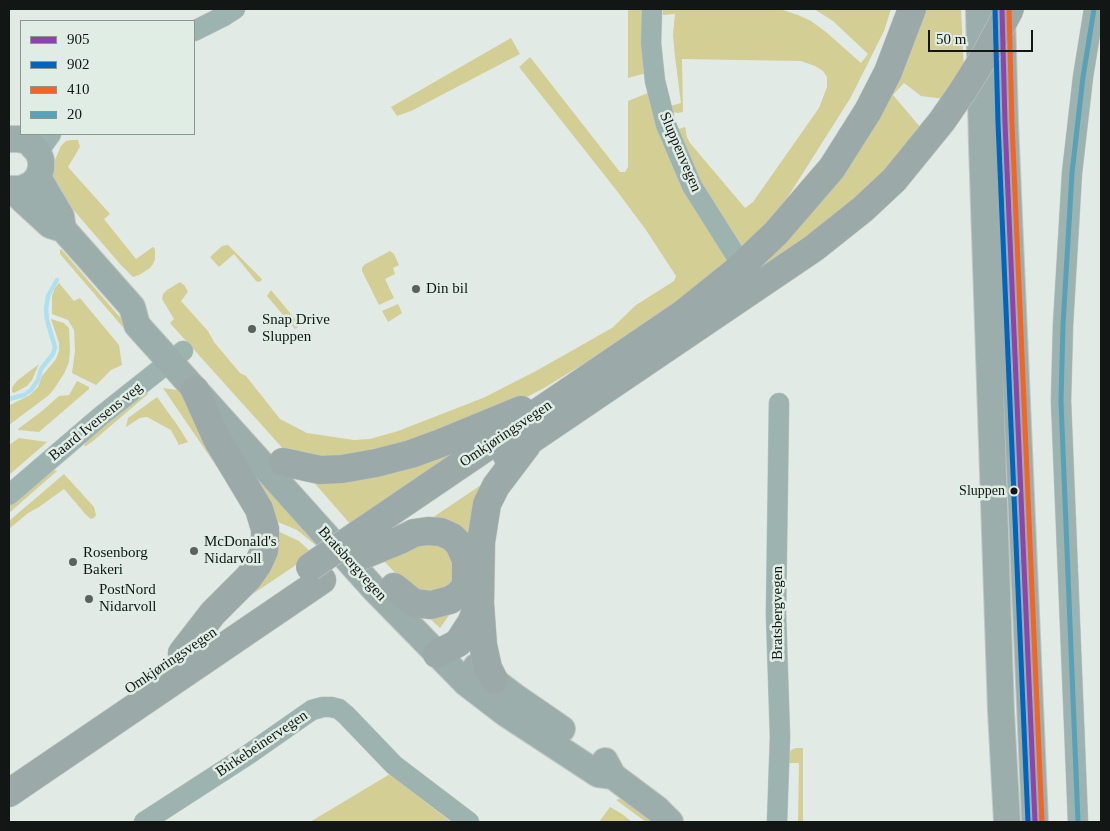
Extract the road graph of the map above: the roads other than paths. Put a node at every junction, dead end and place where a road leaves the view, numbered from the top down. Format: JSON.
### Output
{"nodes":[{"id":1,"x":235,"y":9,"type":"edge"},
{"id":2,"x":652,"y":9,"type":"edge"},
{"id":3,"x":912,"y":9,"type":"edge"},
{"id":4,"x":980,"y":9,"type":"edge"},
{"id":5,"x":1002,"y":9,"type":"edge"},
{"id":6,"x":1010,"y":9,"type":"edge"},
{"id":7,"x":1094,"y":9,"type":"edge"},
{"id":8,"x":195,"y":30,"type":"edge"},
{"id":9,"x":29,"y":139,"type":"edge"},
{"id":10,"x":38,"y":178,"type":"junction"},
{"id":11,"x":11,"y":190,"type":"edge"},
{"id":12,"x":63,"y":229,"type":"junction"},
{"id":13,"x":736,"y":256,"type":"dead end"},
{"id":14,"x":176,"y":357,"type":"junction"},
{"id":15,"x":195,"y":390,"type":"junction"},
{"id":16,"x":571,"y":390,"type":"junction"},
{"id":17,"x":779,"y":403,"type":"dead end"},
{"id":18,"x":531,"y":440,"type":"junction"},
{"id":19,"x":284,"y":462,"type":"junction"},
{"id":20,"x":9,"y":495,"type":"edge"},
{"id":21,"x":392,"y":530,"type":"junction"},
{"id":22,"x":316,"y":574,"type":"junction"},
{"id":23,"x":394,"y":587,"type":"junction"},
{"id":24,"x":472,"y":595,"type":"junction"},
{"id":25,"x":443,"y":646,"type":"junction"},
{"id":26,"x":182,"y":653,"type":"junction"},
{"id":27,"x":494,"y":680,"type":"junction"},
{"id":28,"x":9,"y":771,"type":"edge"},
{"id":29,"x":613,"y":776,"type":"junction"},
{"id":30,"x":9,"y":793,"type":"edge"},
{"id":31,"x":144,"y":822,"type":"edge"},
{"id":32,"x":469,"y":822,"type":"edge"},
{"id":33,"x":670,"y":822,"type":"edge"},
{"id":34,"x":777,"y":822,"type":"edge"},
{"id":35,"x":1007,"y":822,"type":"edge"},
{"id":36,"x":1035,"y":822,"type":"edge"},
{"id":37,"x":1078,"y":822,"type":"edge"}],
"edges":[{"from":1,"to":8,"type":"street"},
{"from":2,"to":13,"type":"street","name":"Sluppenvegen"},
{"from":3,"to":16,"type":"highway","name":"Omkjøringsvegen"},
{"from":4,"to":35,"type":"main road"},
{"from":5,"to":36,"type":"main road"},
{"from":6,"to":18,"type":"highway","name":"Omkjøringsvegen","bridge":true},
{"from":7,"to":37,"type":"street"},
{"from":9,"to":10,"type":"main road"},
{"from":10,"to":11,"type":"main road"},
{"from":10,"to":12,"type":"main road","name":"Bratsbergvegen"},
{"from":11,"to":12,"type":"main road","name":"Bratsbergvegen"},
{"from":12,"to":14,"type":"main road","name":"Bratsbergvegen"},
{"from":14,"to":15,"type":"main road","name":"Bratsbergvegen"},
{"from":14,"to":19,"type":"main road","name":"Bratsbergvegen"},
{"from":14,"to":20,"type":"street","name":"Baard Iversens veg"},
{"from":15,"to":25,"type":"main road","name":"Bratsbergvegen"},
{"from":15,"to":26,"type":"highway"},
{"from":16,"to":19,"type":"highway"},
{"from":16,"to":21,"type":"highway","name":"Omkjøringsvegen"},
{"from":17,"to":34,"type":"street","name":"Bratsbergvegen"},
{"from":18,"to":21,"type":"highway","name":"Omkjøringsvegen"},
{"from":18,"to":24,"type":"highway"},
{"from":19,"to":23,"type":"main road","name":"Bratsbergvegen"},
{"from":21,"to":22,"type":"highway","name":"Omkjøringsvegen","bridge":true},
{"from":21,"to":22,"type":"highway","name":"Omkjøringsvegen","bridge":true},
{"from":21,"to":24,"type":"highway"},
{"from":22,"to":26,"type":"highway","name":"Omkjøringsvegen"},
{"from":22,"to":30,"type":"highway","name":"Omkjøringsvegen"},
{"from":23,"to":24,"type":"highway"},
{"from":23,"to":25,"type":"main road","name":"Bratsbergvegen"},
{"from":24,"to":25,"type":"highway"},
{"from":24,"to":27,"type":"highway"},
{"from":25,"to":27,"type":"main road","name":"Bratsbergvegen"},
{"from":25,"to":29,"type":"main road","name":"Bratsbergvegen"},
{"from":26,"to":28,"type":"highway","name":"Omkjøringsvegen"},
{"from":27,"to":29,"type":"main road","name":"Bratsbergvegen"},
{"from":29,"to":33,"type":"main road","name":"Bratsbergvegen"},
{"from":31,"to":32,"type":"street","name":"Birkebeinervegen"}]}
